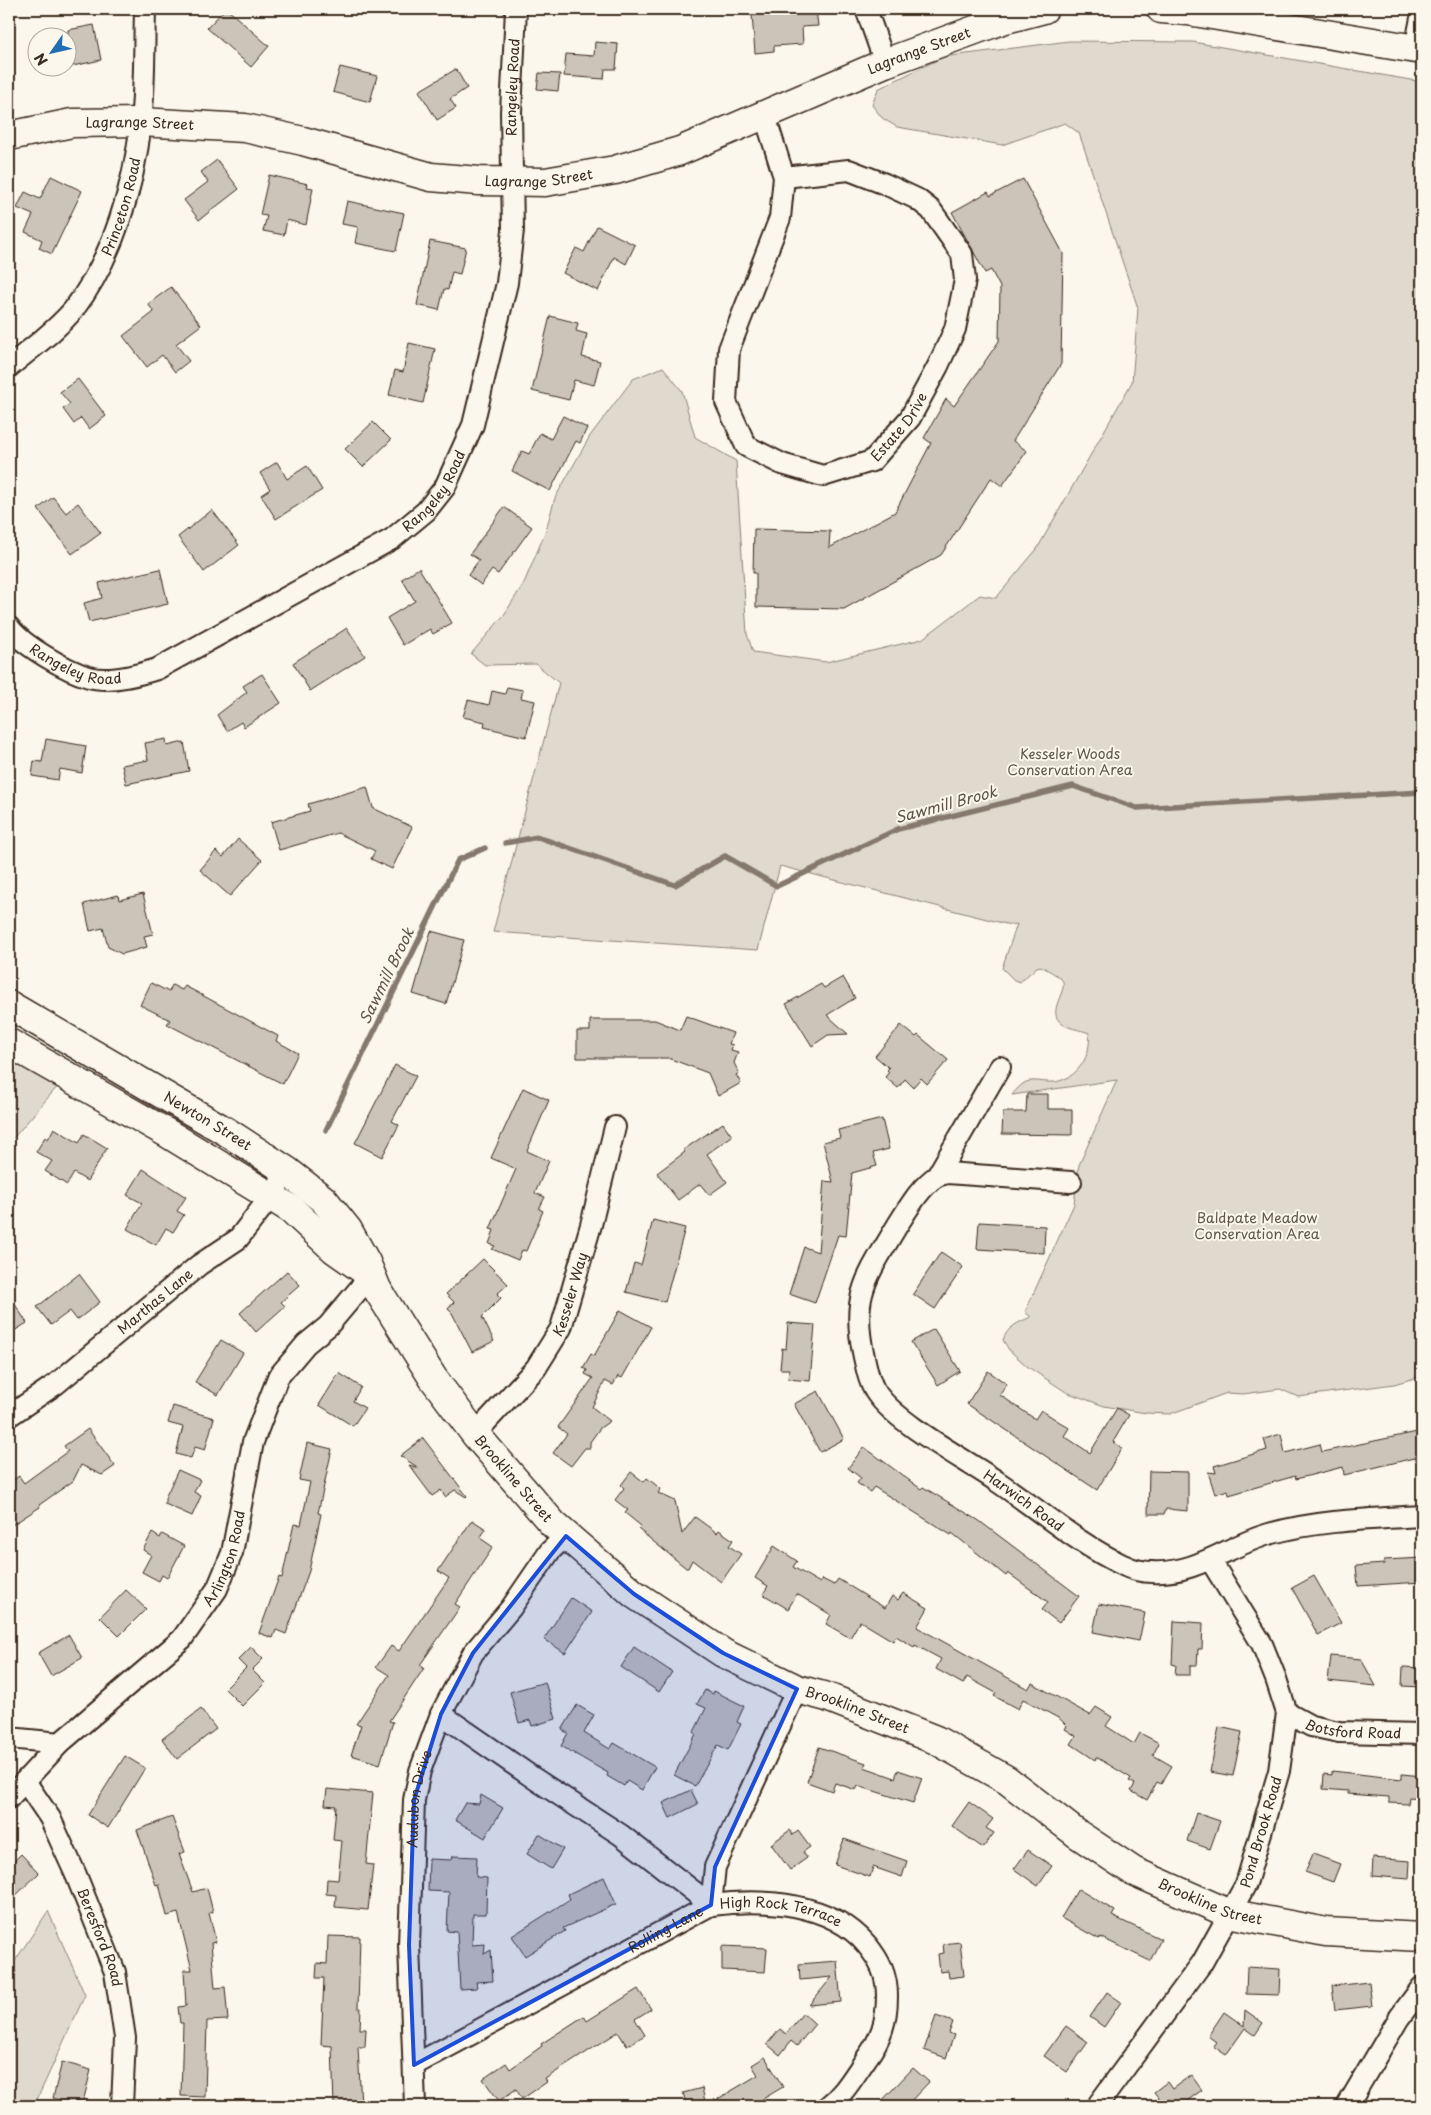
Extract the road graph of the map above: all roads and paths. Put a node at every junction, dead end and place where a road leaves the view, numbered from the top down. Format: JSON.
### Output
{"nodes":[{"id":1,"x":145,"y":9,"type":"edge"},
{"id":2,"x":516,"y":9,"type":"edge"},
{"id":3,"x":866,"y":9,"type":"edge"},
{"id":4,"x":1044,"y":9,"type":"edge"},
{"id":5,"x":1161,"y":9,"type":"edge"},
{"id":6,"x":1188,"y":10,"type":"edge"},
{"id":7,"x":1422,"y":13,"type":"edge"},
{"id":8,"x":1419,"y":50,"type":"edge"},
{"id":9,"x":885,"y":63,"type":"junction"},
{"id":10,"x":765,"y":116,"type":"junction"},
{"id":11,"x":141,"y":122,"type":"junction"},
{"id":12,"x":9,"y":136,"type":"edge"},
{"id":13,"x":784,"y":177,"type":"junction"},
{"id":14,"x":514,"y":183,"type":"junction"},
{"id":15,"x":9,"y":367,"type":"edge"},
{"id":16,"x":9,"y":627,"type":"edge"},
{"id":17,"x":9,"y":1005,"type":"edge"},
{"id":18,"x":9,"y":1043,"type":"edge"},
{"id":19,"x":1000,"y":1067,"type":"dead end"},
{"id":20,"x":615,"y":1126,"type":"dead end"},
{"id":21,"x":287,"y":1171,"type":"junction"},
{"id":22,"x":937,"y":1176,"type":"junction"},
{"id":23,"x":1071,"y":1182,"type":"dead end"},
{"id":24,"x":271,"y":1196,"type":"junction"},
{"id":25,"x":371,"y":1275,"type":"junction"},
{"id":26,"x":393,"y":1315,"type":"joint"},
{"id":27,"x":9,"y":1416,"type":"edge"},
{"id":28,"x":475,"y":1434,"type":"junction"},
{"id":29,"x":1422,"y":1516,"type":"edge"},
{"id":30,"x":566,"y":1536,"type":"junction"},
{"id":31,"x":1211,"y":1561,"type":"junction"},
{"id":32,"x":797,"y":1689,"type":"junction"},
{"id":33,"x":1287,"y":1713,"type":"junction"},
{"id":34,"x":441,"y":1714,"type":"junction"},
{"id":35,"x":1422,"y":1734,"type":"edge"},
{"id":36,"x":9,"y":1738,"type":"edge"},
{"id":37,"x":60,"y":1743,"type":"junction"},
{"id":38,"x":25,"y":1781,"type":"junction"},
{"id":39,"x":9,"y":1798,"type":"edge"},
{"id":40,"x":711,"y":1904,"type":"junction"},
{"id":41,"x":1228,"y":1913,"type":"junction"},
{"id":42,"x":1422,"y":1937,"type":"edge"},
{"id":43,"x":1422,"y":1987,"type":"edge"},
{"id":44,"x":414,"y":2065,"type":"junction"},
{"id":45,"x":122,"y":2106,"type":"edge"},
{"id":46,"x":415,"y":2106,"type":"edge"},
{"id":47,"x":828,"y":2106,"type":"edge"},
{"id":48,"x":1098,"y":2106,"type":"edge"},
{"id":49,"x":1347,"y":2106,"type":"edge"}],
"edges":[{"from":1,"to":11,"type":"street","name":"Princeton Road"},
{"from":2,"to":14,"type":"street","name":"Rangeley Road"},
{"from":3,"to":9,"type":"street"},
{"from":4,"to":9,"type":"main road","name":"Lagrange Street"},
{"from":5,"to":6,"type":"main road"},
{"from":6,"to":8,"type":"main road"},
{"from":7,"to":8,"type":"street"},
{"from":9,"to":10,"type":"main road","name":"Lagrange Street"},
{"from":10,"to":13,"type":"street","name":"Estate Drive"},
{"from":10,"to":14,"type":"main road","name":"Lagrange Street"},
{"from":11,"to":12,"type":"main road","name":"Lagrange Street"},
{"from":11,"to":14,"type":"main road","name":"Lagrange Street"},
{"from":11,"to":15,"type":"street","name":"Princeton Road"},
{"from":13,"to":13,"type":"street","name":"Estate Drive"},
{"from":14,"to":16,"type":"street","name":"Rangeley Road"},
{"from":17,"to":21,"type":"main road","name":"Newton Street"},
{"from":18,"to":24,"type":"main road","name":"Newton Street"},
{"from":19,"to":22,"type":"street","name":"Harwich Road"},
{"from":20,"to":28,"type":"street","name":"Kesseler Way"},
{"from":21,"to":24,"type":"street","name":"Marthas Lane"},
{"from":21,"to":25,"type":"main road","name":"Newton Street"},
{"from":22,"to":23,"type":"street"},
{"from":22,"to":31,"type":"street","name":"Harwich Road"},
{"from":24,"to":25,"type":"main road","name":"Newton Street"},
{"from":24,"to":27,"type":"street","name":"Marthas Lane"},
{"from":25,"to":26,"type":"main road","name":"Newton Street"},
{"from":25,"to":37,"type":"street","name":"Arlington Road"},
{"from":26,"to":28,"type":"main road","name":"Brookline Street"},
{"from":28,"to":30,"type":"main road","name":"Brookline Street"},
{"from":29,"to":31,"type":"street","name":"Harwich Road"},
{"from":30,"to":32,"type":"main road","name":"Brookline Street"},
{"from":30,"to":34,"type":"street","name":"Audubon Drive"},
{"from":31,"to":33,"type":"street","name":"Pond Brook Road"},
{"from":32,"to":40,"type":"street","name":"Rolling Lane"},
{"from":32,"to":41,"type":"main road","name":"Brookline Street"},
{"from":33,"to":35,"type":"street","name":"Botsford Road"},
{"from":33,"to":41,"type":"street","name":"Pond Brook Road"},
{"from":34,"to":40,"type":"street","name":"High Rock Terrace"},
{"from":34,"to":44,"type":"street","name":"Audubon Drive"},
{"from":36,"to":37,"type":"street"},
{"from":37,"to":38,"type":"street","name":"Arlington Road"},
{"from":38,"to":39,"type":"street","name":"Arlington Road"},
{"from":38,"to":45,"type":"street","name":"Beresford Road"},
{"from":40,"to":44,"type":"street","name":"Rolling Lane"},
{"from":40,"to":47,"type":"street","name":"High Rock Terrace"},
{"from":41,"to":42,"type":"main road","name":"Brookline Street"},
{"from":41,"to":48,"type":"street","name":"Pond Brook Road"},
{"from":43,"to":49,"type":"street"},
{"from":44,"to":46,"type":"street","name":"Audubon Drive"}]}
